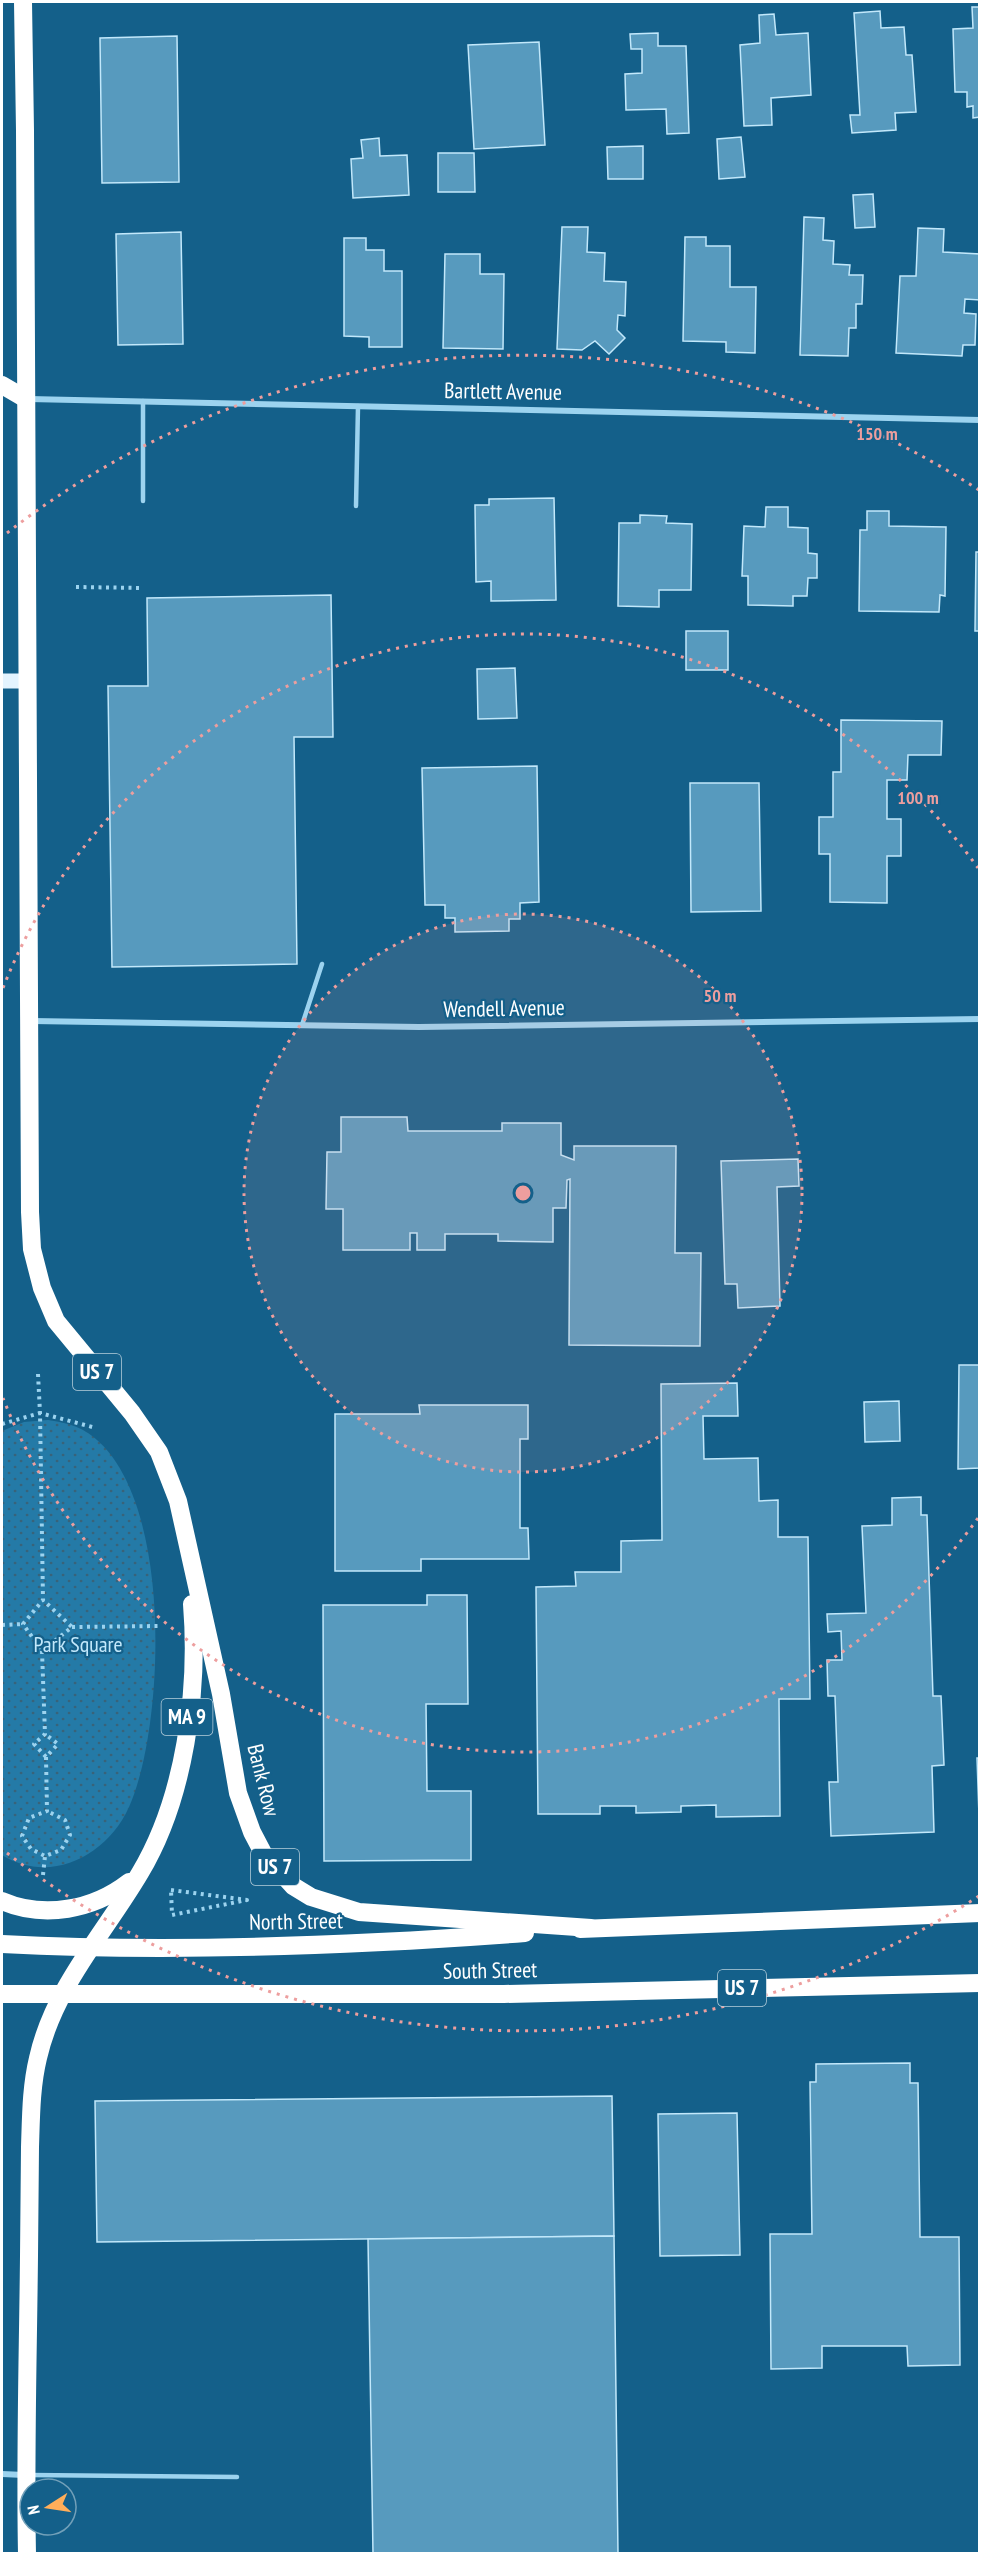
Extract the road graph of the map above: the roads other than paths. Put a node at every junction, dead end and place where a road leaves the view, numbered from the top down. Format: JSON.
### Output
{"nodes":[{"id":1,"x":22,"y":2,"type":"edge"},
{"id":2,"x":2,"y":385,"type":"edge"},
{"id":3,"x":26,"y":399,"type":"junction"},
{"id":4,"x":143,"y":401,"type":"junction"},
{"id":5,"x":358,"y":406,"type":"junction"},
{"id":6,"x":980,"y":420,"type":"edge"},
{"id":7,"x":143,"y":501,"type":"dead end"},
{"id":8,"x":356,"y":506,"type":"dead end"},
{"id":9,"x":2,"y":681,"type":"edge"},
{"id":10,"x":27,"y":681,"type":"junction"},
{"id":11,"x":322,"y":964,"type":"dead end"},
{"id":12,"x":980,"y":1019,"type":"edge"},
{"id":13,"x":29,"y":1021,"type":"junction"},
{"id":14,"x":302,"y":1025,"type":"junction"},
{"id":15,"x":187,"y":1552,"type":"junction"},
{"id":16,"x":140,"y":1874,"type":"junction"},
{"id":17,"x":2,"y":1900,"type":"edge"},
{"id":18,"x":980,"y":1913,"type":"edge"},
{"id":19,"x":591,"y":1928,"type":"junction"},
{"id":20,"x":2,"y":1944,"type":"edge"},
{"id":21,"x":89,"y":1948,"type":"junction"},
{"id":22,"x":980,"y":1983,"type":"edge"},
{"id":23,"x":62,"y":1993,"type":"junction"},
{"id":24,"x":2,"y":1994,"type":"edge"},
{"id":25,"x":2,"y":2474,"type":"edge"},
{"id":26,"x":27,"y":2475,"type":"junction"},
{"id":27,"x":237,"y":2477,"type":"dead end"},
{"id":28,"x":27,"y":2553,"type":"edge"}],
"edges":[{"from":1,"to":3,"type":"highway"},
{"from":2,"to":3,"type":"highway"},
{"from":3,"to":4,"type":"street","name":"Bartlett Avenue"},
{"from":3,"to":10,"type":"highway"},
{"from":4,"to":5,"type":"street","name":"Bartlett Avenue"},
{"from":4,"to":7,"type":"lane"},
{"from":5,"to":6,"type":"street","name":"Bartlett Avenue"},
{"from":5,"to":8,"type":"lane"},
{"from":9,"to":10,"type":"main road"},
{"from":10,"to":13,"type":"highway","number":"US 7"},
{"from":11,"to":14,"type":"lane"},
{"from":12,"to":14,"type":"street","name":"Wendell Avenue"},
{"from":13,"to":14,"type":"street","name":"Wendell Avenue"},
{"from":13,"to":15,"type":"highway","name":"Bank Row","number":"US 7"},
{"from":15,"to":16,"type":"highway","name":"Bank Row","number":"MA 9"},
{"from":15,"to":19,"type":"highway","name":"Bank Row","number":"US 7"},
{"from":16,"to":17,"type":"highway","name":"Bank Row"},
{"from":16,"to":21,"type":"highway","name":"Bank Row","number":"MA 9"},
{"from":18,"to":19,"type":"highway","number":"US 7"},
{"from":19,"to":21,"type":"highway","name":"North Street"},
{"from":20,"to":21,"type":"highway","name":"North Street"},
{"from":21,"to":23,"type":"highway","name":"Bank Row","number":"MA 9"},
{"from":22,"to":23,"type":"highway","name":"South Street","number":"US 7"},
{"from":23,"to":24,"type":"highway","name":"South Street","number":"US 7"},
{"from":23,"to":26,"type":"highway","number":"MA 9"},
{"from":25,"to":26,"type":"street"},
{"from":26,"to":27,"type":"lane"},
{"from":26,"to":28,"type":"highway","number":"MA 9"}]}
